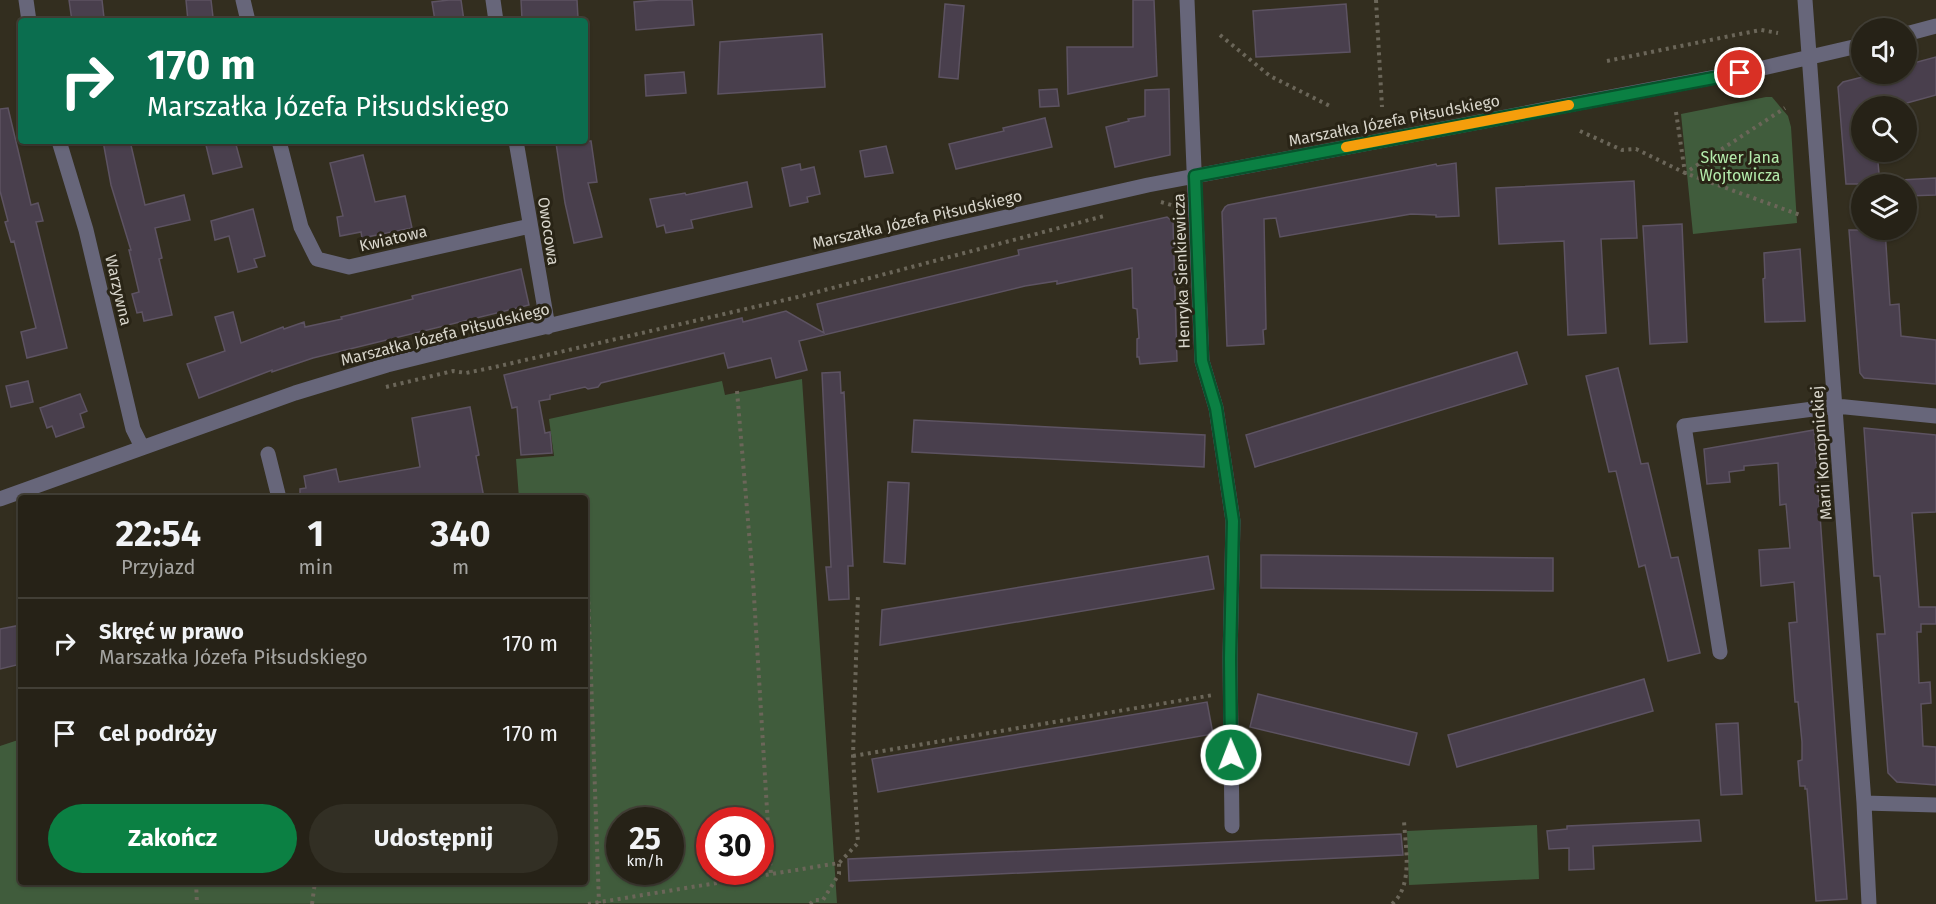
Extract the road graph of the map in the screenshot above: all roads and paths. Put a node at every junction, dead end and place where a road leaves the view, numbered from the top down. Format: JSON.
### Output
{"nodes":[{"id":1,"x":26,"y":0,"type":"edge"},
{"id":2,"x":243,"y":0,"type":"edge"},
{"id":3,"x":493,"y":0,"type":"edge"},
{"id":4,"x":1187,"y":0,"type":"edge"},
{"id":5,"x":1376,"y":0,"type":"edge"},
{"id":6,"x":1805,"y":0,"type":"edge"},
{"id":7,"x":29,"y":18,"type":"edge"},
{"id":8,"x":247,"y":18,"type":"edge"},
{"id":9,"x":496,"y":18,"type":"edge"},
{"id":10,"x":1936,"y":26,"type":"edge"},
{"id":11,"x":1917,"y":31,"type":"edge"},
{"id":12,"x":1778,"y":33,"type":"dead end"},
{"id":13,"x":1220,"y":35,"type":"dead end"},
{"id":14,"x":1851,"y":48,"type":"edge"},
{"id":15,"x":1809,"y":59,"type":"junction"},
{"id":16,"x":1607,"y":61,"type":"dead end"},
{"id":17,"x":1332,"y":107,"type":"dead end"},
{"id":18,"x":1382,"y":107,"type":"dead end"},
{"id":19,"x":1785,"y":108,"type":"dead end"},
{"id":20,"x":1676,"y":112,"type":"dead end"},
{"id":21,"x":1580,"y":131,"type":"dead end"},
{"id":22,"x":60,"y":144,"type":"edge"},
{"id":23,"x":280,"y":144,"type":"edge"},
{"id":24,"x":516,"y":144,"type":"edge"},
{"id":25,"x":1684,"y":173,"type":"junction"},
{"id":26,"x":1195,"y":176,"type":"junction"},
{"id":27,"x":1157,"y":203,"type":"dead end"},
{"id":28,"x":1177,"y":215,"type":"dead end"},
{"id":29,"x":1800,"y":215,"type":"dead end"},
{"id":30,"x":1106,"y":216,"type":"dead end"},
{"id":31,"x":530,"y":226,"type":"junction"},
{"id":32,"x":548,"y":327,"type":"junction"},
{"id":33,"x":376,"y":389,"type":"dead end"},
{"id":34,"x":737,"y":392,"type":"dead end"},
{"id":35,"x":1836,"y":406,"type":"junction"},
{"id":36,"x":1936,"y":416,"type":"edge"},
{"id":37,"x":142,"y":447,"type":"junction"},
{"id":38,"x":268,"y":453,"type":"dead end"},
{"id":39,"x":278,"y":495,"type":"edge"},
{"id":40,"x":0,"y":499,"type":"edge"},
{"id":41,"x":588,"y":592,"type":"edge"},
{"id":42,"x":858,"y":594,"type":"dead end"},
{"id":43,"x":1720,"y":652,"type":"dead end"},
{"id":44,"x":1230,"y":692,"type":"junction"},
{"id":45,"x":853,"y":756,"type":"junction"},
{"id":46,"x":1864,"y":803,"type":"junction"},
{"id":47,"x":1936,"y":805,"type":"edge"},
{"id":48,"x":767,"y":807,"type":"edge"},
{"id":49,"x":1404,"y":820,"type":"dead end"},
{"id":50,"x":1232,"y":826,"type":"dead end"},
{"id":51,"x":839,"y":863,"type":"junction"},
{"id":52,"x":774,"y":874,"type":"edge"},
{"id":53,"x":196,"y":885,"type":"edge"},
{"id":54,"x":315,"y":885,"type":"edge"},
{"id":55,"x":710,"y":885,"type":"edge"},
{"id":56,"x":599,"y":903,"type":"edge"},
{"id":57,"x":197,"y":904,"type":"edge"},
{"id":58,"x":312,"y":904,"type":"edge"},
{"id":59,"x":588,"y":904,"type":"edge"},
{"id":60,"x":810,"y":904,"type":"edge"},
{"id":61,"x":1392,"y":904,"type":"edge"},
{"id":62,"x":1869,"y":904,"type":"edge"}],
"edges":[{"from":1,"to":7,"type":"street"},
{"from":2,"to":8,"type":"street"},
{"from":3,"to":9,"type":"street"},
{"from":4,"to":26,"type":"street","name":"Henryka Sienkiewicza"},
{"from":5,"to":18,"type":"path"},
{"from":6,"to":15,"type":"street","name":"Marii Konopnickiej"},
{"from":10,"to":11,"type":"street"},
{"from":12,"to":16,"type":"path"},
{"from":13,"to":17,"type":"path"},
{"from":14,"to":15,"type":"street","name":"Marszałka Józefa Piłsudskiego"},
{"from":15,"to":26,"type":"street","name":"Marszałka Józefa Piłsudskiego"},
{"from":15,"to":35,"type":"street","name":"Marii Konopnickiej"},
{"from":19,"to":25,"type":"path"},
{"from":20,"to":25,"type":"path"},
{"from":21,"to":25,"type":"path"},
{"from":22,"to":37,"type":"street","name":"Warzywna"},
{"from":23,"to":31,"type":"street","name":"Kwiatowa"},
{"from":24,"to":31,"type":"street","name":"Owocowa"},
{"from":25,"to":29,"type":"path"},
{"from":26,"to":32,"type":"street","name":"Marszałka Józefa Piłsudskiego"},
{"from":26,"to":44,"type":"street","name":"Henryka Sienkiewicza"},
{"from":27,"to":28,"type":"path"},
{"from":30,"to":33,"type":"path"},
{"from":31,"to":32,"type":"street","name":"Owocowa"},
{"from":32,"to":37,"type":"street","name":"Marszałka Józefa Piłsudskiego"},
{"from":34,"to":48,"type":"path"},
{"from":35,"to":36,"type":"street"},
{"from":35,"to":43,"type":"street"},
{"from":35,"to":46,"type":"street","name":"Marii Konopnickiej"},
{"from":37,"to":40,"type":"street","name":"Marszałka Józefa Piłsudskiego"},
{"from":38,"to":39,"type":"street"},
{"from":41,"to":56,"type":"path"},
{"from":42,"to":45,"type":"path"},
{"from":44,"to":45,"type":"path"},
{"from":44,"to":50,"type":"street","name":"Henryka Sienkiewicza"},
{"from":45,"to":51,"type":"path"},
{"from":46,"to":47,"type":"street"},
{"from":46,"to":62,"type":"street","name":"Marii Konopnickiej"},
{"from":49,"to":61,"type":"path"},
{"from":51,"to":52,"type":"path"},
{"from":51,"to":60,"type":"path"},
{"from":53,"to":57,"type":"path"},
{"from":54,"to":58,"type":"path"},
{"from":55,"to":56,"type":"path"},
{"from":56,"to":59,"type":"path"}]}
